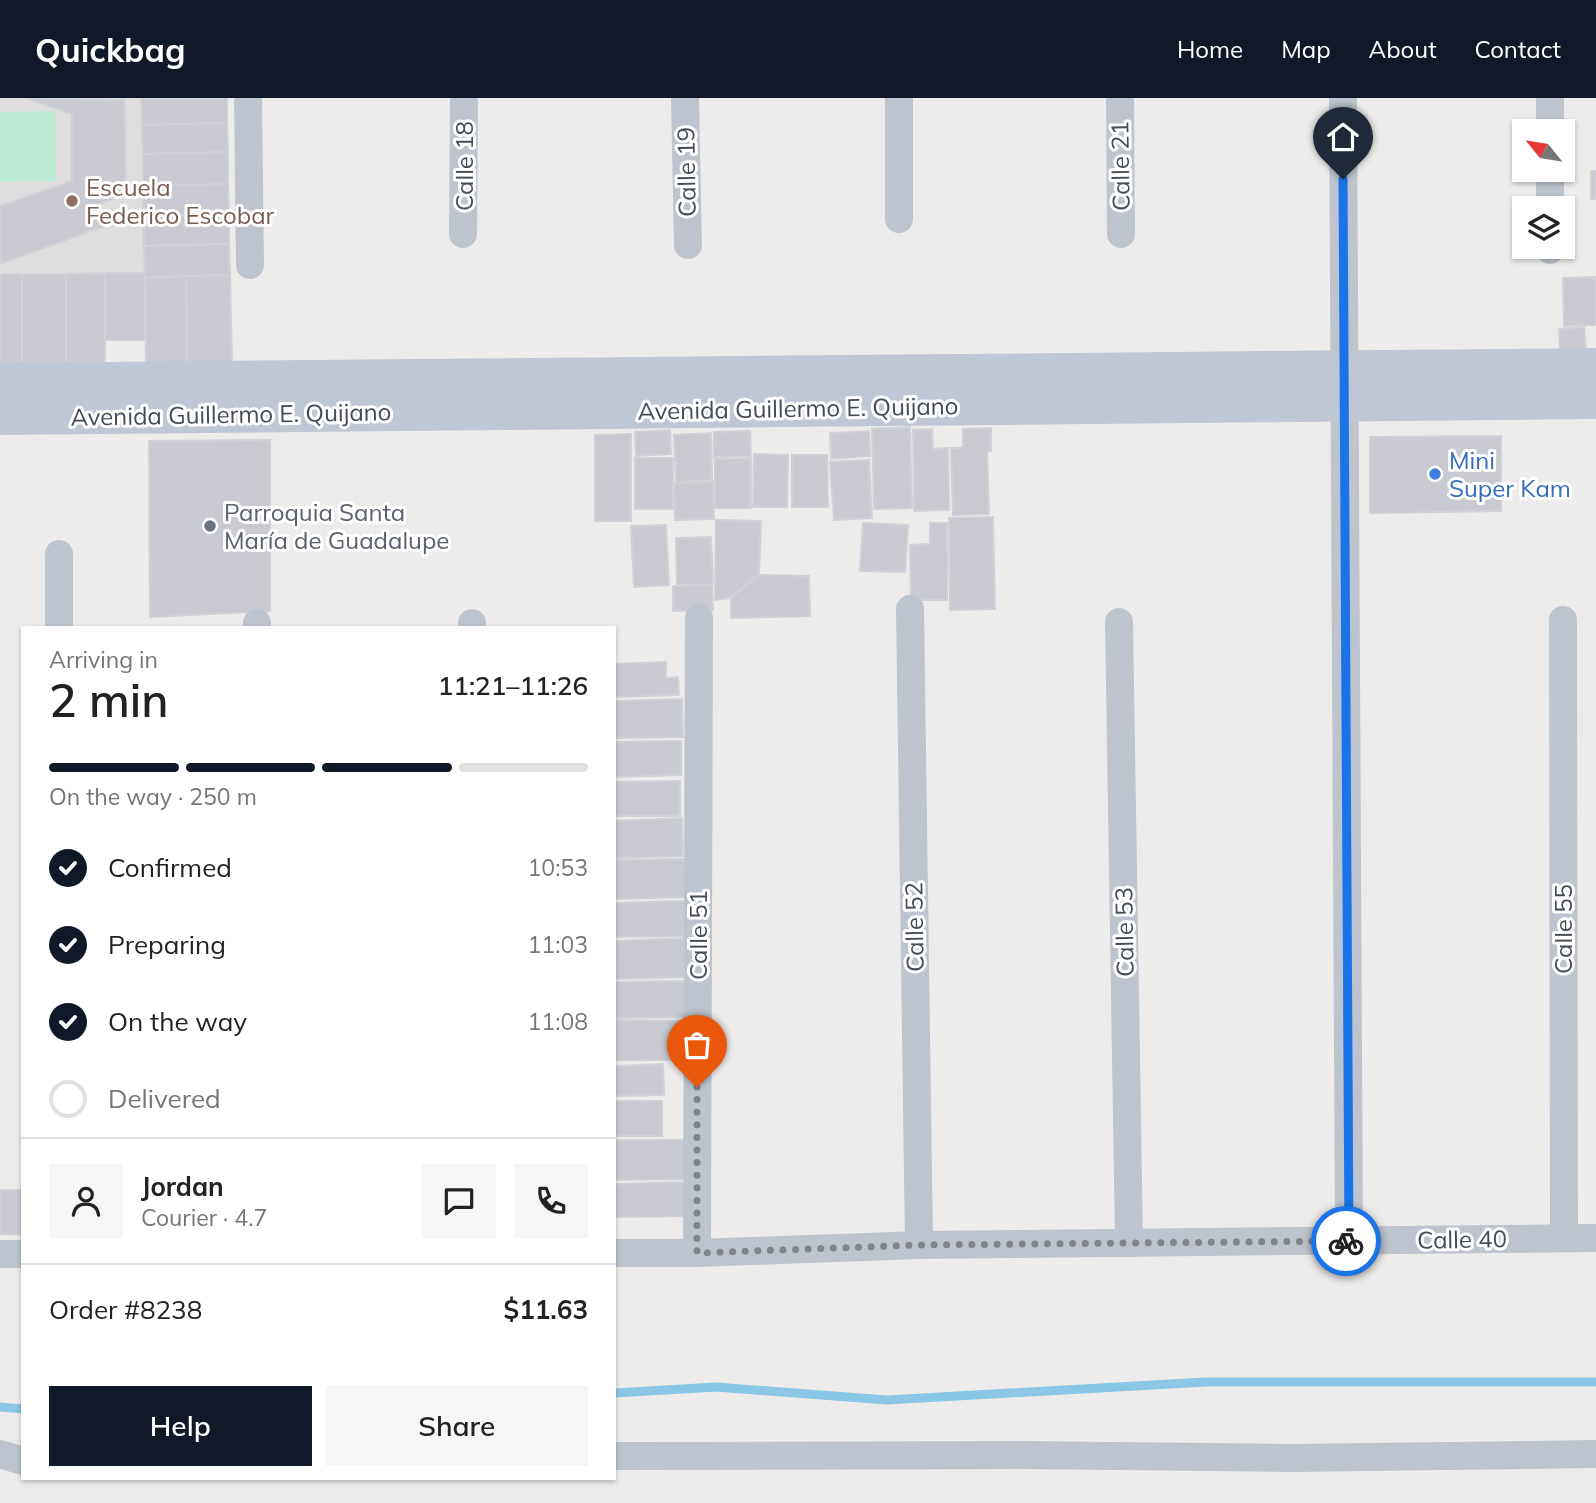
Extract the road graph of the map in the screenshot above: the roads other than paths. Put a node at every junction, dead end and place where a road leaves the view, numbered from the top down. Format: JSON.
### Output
{"nodes":[{"id":1,"x":248,"y":98,"type":"edge"},
{"id":2,"x":464,"y":98,"type":"edge"},
{"id":3,"x":685,"y":98,"type":"edge"},
{"id":4,"x":899,"y":98,"type":"edge"},
{"id":5,"x":1120,"y":98,"type":"edge"},
{"id":6,"x":1343,"y":98,"type":"edge"},
{"id":7,"x":1550,"y":98,"type":"edge"},
{"id":8,"x":1550,"y":119,"type":"edge"},
{"id":9,"x":899,"y":219,"type":"dead end"},
{"id":10,"x":463,"y":234,"type":"dead end"},
{"id":11,"x":1121,"y":234,"type":"dead end"},
{"id":12,"x":688,"y":245,"type":"dead end"},
{"id":13,"x":250,"y":265,"type":"dead end"},
{"id":14,"x":1596,"y":367,"type":"edge"},
{"id":15,"x":0,"y":382,"type":"edge"},
{"id":16,"x":1344,"y":386,"type":"junction"},
{"id":17,"x":357,"y":395,"type":"junction"},
{"id":18,"x":1596,"y":400,"type":"edge"},
{"id":19,"x":0,"y":416,"type":"edge"},
{"id":20,"x":59,"y":554,"type":"dead end"},
{"id":21,"x":910,"y":609,"type":"dead end"},
{"id":22,"x":699,"y":618,"type":"dead end"},
{"id":23,"x":1563,"y":620,"type":"dead end"},
{"id":24,"x":1119,"y":622,"type":"dead end"},
{"id":25,"x":59,"y":626,"type":"edge"},
{"id":26,"x":1564,"y":1238,"type":"junction"},
{"id":27,"x":1596,"y":1238,"type":"edge"},
{"id":28,"x":1349,"y":1241,"type":"junction"},
{"id":29,"x":1129,"y":1243,"type":"junction"},
{"id":30,"x":919,"y":1245,"type":"junction"},
{"id":31,"x":616,"y":1253,"type":"edge"},
{"id":32,"x":697,"y":1253,"type":"junction"},
{"id":33,"x":0,"y":1254,"type":"edge"},
{"id":34,"x":21,"y":1254,"type":"edge"},
{"id":35,"x":0,"y":1454,"type":"edge"},
{"id":36,"x":1596,"y":1454,"type":"edge"},
{"id":37,"x":616,"y":1456,"type":"edge"},
{"id":38,"x":21,"y":1460,"type":"edge"}],
"edges":[{"from":1,"to":13,"type":"street"},
{"from":2,"to":10,"type":"street","name":"Calle 18"},
{"from":3,"to":12,"type":"street","name":"Calle 19"},
{"from":4,"to":9,"type":"street"},
{"from":5,"to":11,"type":"street","name":"Calle 21"},
{"from":6,"to":16,"type":"street"},
{"from":7,"to":8,"type":"street"},
{"from":14,"to":16,"type":"street","name":"Avenida Guillermo E. Quijano"},
{"from":15,"to":17,"type":"street","name":"Avenida Guillermo E. Quijano"},
{"from":16,"to":17,"type":"street","name":"Avenida Guillermo E. Quijano"},
{"from":16,"to":18,"type":"street","name":"Avenida Guillermo E. Quijano"},
{"from":16,"to":28,"type":"street"},
{"from":17,"to":19,"type":"street","name":"Avenida Guillermo E. Quijano"},
{"from":20,"to":25,"type":"street"},
{"from":21,"to":30,"type":"street","name":"Calle 52"},
{"from":22,"to":32,"type":"street","name":"Calle 51"},
{"from":23,"to":26,"type":"street","name":"Calle 55"},
{"from":24,"to":29,"type":"street","name":"Calle 53"},
{"from":26,"to":27,"type":"street","name":"Calle 40"},
{"from":26,"to":28,"type":"street","name":"Calle 40"},
{"from":28,"to":29,"type":"street","name":"Calle 40"},
{"from":29,"to":30,"type":"street","name":"Calle 40"},
{"from":30,"to":32,"type":"street","name":"Calle 40"},
{"from":31,"to":32,"type":"street","name":"Calle 40"},
{"from":33,"to":34,"type":"street"},
{"from":35,"to":38,"type":"street"},
{"from":36,"to":37,"type":"street"}]}
